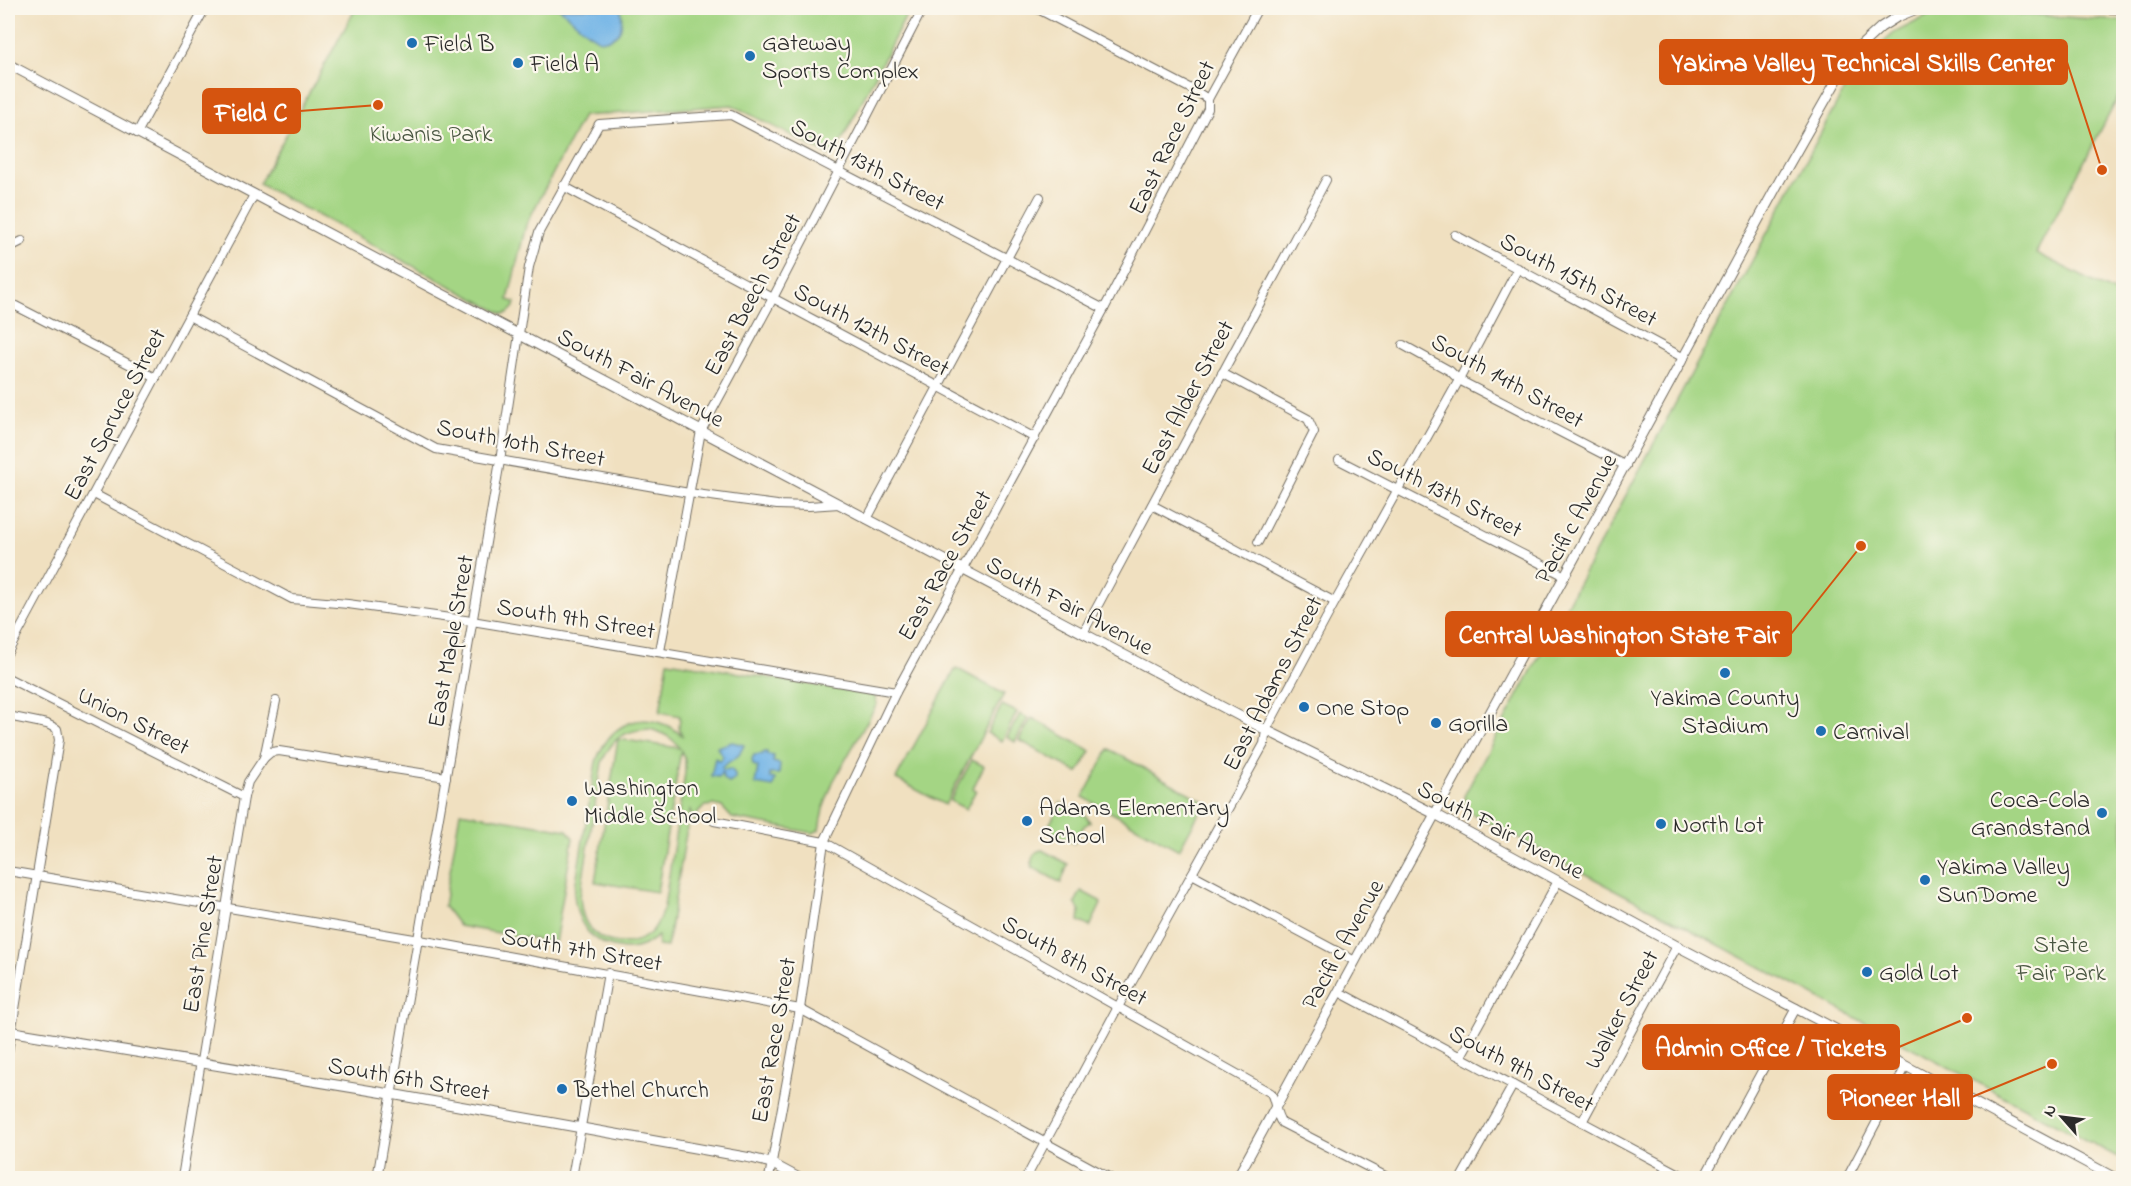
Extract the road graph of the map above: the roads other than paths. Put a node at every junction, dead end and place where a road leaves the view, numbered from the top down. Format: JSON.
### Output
{"nodes":[{"id":1,"x":205,"y":8,"type":"edge"},
{"id":2,"x":922,"y":8,"type":"edge"},
{"id":3,"x":1036,"y":8,"type":"edge"},
{"id":4,"x":1258,"y":8,"type":"edge"},
{"id":5,"x":1919,"y":8,"type":"edge"},
{"id":6,"x":2092,"y":8,"type":"edge"},
{"id":7,"x":2124,"y":9,"type":"edge"},
{"id":8,"x":8,"y":64,"type":"edge"},
{"id":9,"x":1208,"y":99,"type":"junction"},
{"id":10,"x":599,"y":124,"type":"joint"},
{"id":11,"x":137,"y":133,"type":"junction"},
{"id":12,"x":839,"y":171,"type":"junction"},
{"id":13,"x":1326,"y":180,"type":"dead end"},
{"id":14,"x":563,"y":186,"type":"junction"},
{"id":15,"x":254,"y":195,"type":"junction"},
{"id":16,"x":1040,"y":197,"type":"dead end"},
{"id":17,"x":1455,"y":235,"type":"dead end"},
{"id":18,"x":22,"y":241,"type":"dead end"},
{"id":19,"x":8,"y":248,"type":"edge"},
{"id":20,"x":1007,"y":258,"type":"junction"},
{"id":21,"x":1518,"y":268,"type":"junction"},
{"id":22,"x":773,"y":298,"type":"junction"},
{"id":23,"x":8,"y":302,"type":"edge"},
{"id":24,"x":1104,"y":309,"type":"junction"},
{"id":25,"x":189,"y":316,"type":"junction"},
{"id":26,"x":520,"y":335,"type":"junction"},
{"id":27,"x":1403,"y":345,"type":"dead end"},
{"id":28,"x":1684,"y":358,"type":"junction"},
{"id":29,"x":1222,"y":373,"type":"junction"},
{"id":30,"x":156,"y":378,"type":"junction"},
{"id":31,"x":1459,"y":380,"type":"junction"},
{"id":32,"x":938,"y":386,"type":"junction"},
{"id":33,"x":700,"y":431,"type":"junction"},
{"id":34,"x":1035,"y":438,"type":"junction"},
{"id":35,"x":500,"y":460,"type":"junction"},
{"id":36,"x":1339,"y":460,"type":"dead end"},
{"id":37,"x":1626,"y":466,"type":"junction"},
{"id":38,"x":1399,"y":490,"type":"junction"},
{"id":39,"x":689,"y":493,"type":"junction"},
{"id":40,"x":94,"y":494,"type":"junction"},
{"id":41,"x":839,"y":504,"type":"junction"},
{"id":42,"x":1152,"y":505,"type":"junction"},
{"id":43,"x":867,"y":519,"type":"junction"},
{"id":44,"x":1258,"y":542,"type":"dead end"},
{"id":45,"x":963,"y":571,"type":"junction"},
{"id":46,"x":1565,"y":576,"type":"junction"},
{"id":47,"x":1335,"y":602,"type":"junction"},
{"id":48,"x":472,"y":621,"type":"junction"},
{"id":49,"x":1083,"y":633,"type":"junction"},
{"id":50,"x":660,"y":651,"type":"junction"},
{"id":51,"x":8,"y":652,"type":"edge"},
{"id":52,"x":8,"y":678,"type":"edge"},
{"id":53,"x":897,"y":692,"type":"junction"},
{"id":54,"x":276,"y":701,"type":"dead end"},
{"id":55,"x":8,"y":716,"type":"edge"},
{"id":56,"x":1266,"y":730,"type":"junction"},
{"id":57,"x":264,"y":758,"type":"junction"},
{"id":58,"x":446,"y":777,"type":"junction"},
{"id":59,"x":244,"y":797,"type":"junction"},
{"id":60,"x":1435,"y":814,"type":"junction"},
{"id":61,"x":714,"y":821,"type":"dead end"},
{"id":62,"x":824,"y":842,"type":"junction"},
{"id":63,"x":8,"y":871,"type":"edge"},
{"id":64,"x":1192,"y":874,"type":"junction"},
{"id":65,"x":37,"y":876,"type":"junction"},
{"id":66,"x":1558,"y":881,"type":"junction"},
{"id":67,"x":226,"y":908,"type":"junction"},
{"id":68,"x":420,"y":940,"type":"junction"},
{"id":69,"x":1677,"y":946,"type":"junction"},
{"id":70,"x":1355,"y":962,"type":"junction"},
{"id":71,"x":608,"y":974,"type":"junction"},
{"id":72,"x":1339,"y":992,"type":"junction"},
{"id":73,"x":1118,"y":1007,"type":"junction"},
{"id":74,"x":1796,"y":1008,"type":"junction"},
{"id":75,"x":800,"y":1009,"type":"junction"},
{"id":76,"x":9,"y":1031,"type":"edge"},
{"id":77,"x":8,"y":1052,"type":"edge"},
{"id":78,"x":1461,"y":1056,"type":"junction"},
{"id":79,"x":201,"y":1064,"type":"junction"},
{"id":80,"x":1906,"y":1066,"type":"junction"},
{"id":81,"x":1513,"y":1085,"type":"junction"},
{"id":82,"x":391,"y":1094,"type":"junction"},
{"id":83,"x":1275,"y":1108,"type":"junction"},
{"id":84,"x":1582,"y":1122,"type":"junction"},
{"id":85,"x":580,"y":1127,"type":"junction"},
{"id":86,"x":1046,"y":1143,"type":"junction"},
{"id":87,"x":771,"y":1163,"type":"junction"},
{"id":88,"x":1673,"y":1175,"type":"edge"},
{"id":89,"x":182,"y":1179,"type":"edge"},
{"id":90,"x":377,"y":1179,"type":"edge"},
{"id":91,"x":572,"y":1179,"type":"edge"},
{"id":92,"x":769,"y":1179,"type":"edge"},
{"id":93,"x":800,"y":1179,"type":"edge"},
{"id":94,"x":1026,"y":1179,"type":"edge"},
{"id":95,"x":1110,"y":1179,"type":"edge"},
{"id":96,"x":1237,"y":1179,"type":"edge"},
{"id":97,"x":1389,"y":1179,"type":"edge"},
{"id":98,"x":1461,"y":1179,"type":"edge"},
{"id":99,"x":1687,"y":1179,"type":"edge"},
{"id":100,"x":1704,"y":1179,"type":"edge"},
{"id":101,"x":1846,"y":1179,"type":"edge"},
{"id":102,"x":2115,"y":1179,"type":"edge"}],
"edges":[{"from":1,"to":11,"type":"street"},
{"from":2,"to":12,"type":"street","name":"East Beech Street"},
{"from":3,"to":9,"type":"street"},
{"from":4,"to":9,"type":"street","name":"East Race Street"},
{"from":5,"to":28,"type":"street","name":"Pacific Avenue"},
{"from":6,"to":7,"type":"street"},
{"from":8,"to":11,"type":"street","name":"South Fair Avenue"},
{"from":9,"to":24,"type":"street","name":"East Race Street"},
{"from":10,"to":12,"type":"street","name":"South 13th Street"},
{"from":10,"to":14,"type":"street","name":"East Maple Street"},
{"from":11,"to":15,"type":"street","name":"South Fair Avenue"},
{"from":12,"to":20,"type":"street","name":"South 13th Street"},
{"from":12,"to":22,"type":"street","name":"East Beech Street"},
{"from":13,"to":29,"type":"street","name":"East Alder Street"},
{"from":14,"to":22,"type":"street","name":"South 12th Street"},
{"from":14,"to":26,"type":"street","name":"East Maple Street"},
{"from":15,"to":25,"type":"street","name":"East Spruce Street"},
{"from":15,"to":26,"type":"street","name":"South Fair Avenue"},
{"from":16,"to":20,"type":"street"},
{"from":17,"to":21,"type":"street","name":"South 15th Street"},
{"from":18,"to":19,"type":"street"},
{"from":20,"to":24,"type":"street","name":"South 13th Street"},
{"from":20,"to":32,"type":"street"},
{"from":21,"to":28,"type":"street","name":"South 15th Street"},
{"from":21,"to":31,"type":"street","name":"East Adams Street"},
{"from":22,"to":32,"type":"street","name":"South 12th Street"},
{"from":22,"to":33,"type":"street","name":"East Beech Street"},
{"from":23,"to":30,"type":"street"},
{"from":24,"to":34,"type":"street","name":"East Race Street"},
{"from":25,"to":30,"type":"street","name":"East Spruce Street"},
{"from":25,"to":35,"type":"street","name":"South 10th Street"},
{"from":26,"to":33,"type":"street","name":"South Fair Avenue"},
{"from":26,"to":35,"type":"street","name":"East Maple Street"},
{"from":27,"to":31,"type":"street","name":"South 14th Street"},
{"from":28,"to":37,"type":"street","name":"Pacific Avenue"},
{"from":29,"to":42,"type":"street","name":"East Alder Street"},
{"from":29,"to":44,"type":"street"},
{"from":30,"to":40,"type":"street","name":"East Spruce Street"},
{"from":31,"to":37,"type":"street","name":"South 14th Street"},
{"from":31,"to":38,"type":"street","name":"East Adams Street"},
{"from":32,"to":34,"type":"street","name":"South 12th Street"},
{"from":32,"to":43,"type":"street"},
{"from":33,"to":39,"type":"street","name":"East Beech Street"},
{"from":33,"to":41,"type":"street","name":"South Fair Avenue"},
{"from":34,"to":45,"type":"street","name":"East Race Street"},
{"from":35,"to":39,"type":"street","name":"South 10th Street"},
{"from":35,"to":48,"type":"street","name":"East Maple Street"},
{"from":36,"to":38,"type":"street","name":"South 13th Street"},
{"from":37,"to":46,"type":"street","name":"Pacific Avenue"},
{"from":38,"to":46,"type":"street","name":"South 13th Street"},
{"from":38,"to":47,"type":"street","name":"East Adams Street"},
{"from":39,"to":41,"type":"street","name":"South 10th Street"},
{"from":39,"to":50,"type":"street","name":"East Beech Street"},
{"from":40,"to":48,"type":"street","name":"South 9th Street"},
{"from":40,"to":51,"type":"street","name":"East Spruce Street"},
{"from":41,"to":43,"type":"street","name":"South Fair Avenue"},
{"from":42,"to":47,"type":"street"},
{"from":42,"to":49,"type":"street","name":"East Alder Street"},
{"from":43,"to":45,"type":"street","name":"South Fair Avenue"},
{"from":45,"to":49,"type":"street","name":"South Fair Avenue"},
{"from":45,"to":53,"type":"street","name":"East Race Street"},
{"from":46,"to":60,"type":"street","name":"Pacific Avenue"},
{"from":47,"to":56,"type":"street","name":"East Adams Street"},
{"from":48,"to":50,"type":"street","name":"South 9th Street"},
{"from":48,"to":58,"type":"street","name":"East Maple Street"},
{"from":49,"to":56,"type":"street","name":"South Fair Avenue"},
{"from":50,"to":53,"type":"street","name":"South 9th Street"},
{"from":52,"to":59,"type":"street","name":"Union Street"},
{"from":53,"to":62,"type":"street","name":"East Race Street"},
{"from":54,"to":57,"type":"street","name":"East Pine Street"},
{"from":55,"to":65,"type":"street"},
{"from":56,"to":60,"type":"street","name":"South Fair Avenue"},
{"from":56,"to":64,"type":"street","name":"East Adams Street"},
{"from":57,"to":58,"type":"street"},
{"from":57,"to":59,"type":"street","name":"East Pine Street"},
{"from":58,"to":68,"type":"street","name":"East Maple Street"},
{"from":59,"to":67,"type":"street","name":"East Pine Street"},
{"from":60,"to":66,"type":"street","name":"South Fair Avenue"},
{"from":60,"to":70,"type":"street","name":"Pacific Avenue"},
{"from":61,"to":62,"type":"street","name":"South 8th Street"},
{"from":62,"to":73,"type":"street","name":"South 8th Street"},
{"from":62,"to":75,"type":"street","name":"East Race Street"},
{"from":63,"to":65,"type":"street","name":"South 7th Street"},
{"from":64,"to":70,"type":"street"},
{"from":64,"to":73,"type":"street","name":"East Adams Street"},
{"from":65,"to":67,"type":"street","name":"South 7th Street"},
{"from":65,"to":76,"type":"street"},
{"from":66,"to":69,"type":"street","name":"South Fair Avenue"},
{"from":66,"to":78,"type":"street"},
{"from":67,"to":68,"type":"street","name":"South 7th Street"},
{"from":67,"to":79,"type":"street","name":"East Pine Street"},
{"from":68,"to":71,"type":"street","name":"South 7th Street"},
{"from":68,"to":82,"type":"street","name":"East Maple Street"},
{"from":69,"to":74,"type":"street","name":"South Fair Avenue"},
{"from":69,"to":84,"type":"street","name":"Walker Street"},
{"from":70,"to":72,"type":"street","name":"Pacific Avenue"},
{"from":71,"to":75,"type":"street","name":"South 7th Street"},
{"from":71,"to":85,"type":"street"},
{"from":72,"to":78,"type":"street","name":"South 9th Street"},
{"from":72,"to":83,"type":"street","name":"Pacific Avenue"},
{"from":73,"to":83,"type":"street","name":"South 8th Street"},
{"from":73,"to":86,"type":"street","name":"East Adams Street"},
{"from":74,"to":80,"type":"street","name":"South Fair Avenue"},
{"from":74,"to":100,"type":"street"},
{"from":75,"to":86,"type":"street","name":"South 7th Street"},
{"from":75,"to":87,"type":"street","name":"East Race Street"},
{"from":76,"to":77,"type":"street"},
{"from":76,"to":79,"type":"street","name":"South 6th Street"},
{"from":78,"to":81,"type":"street","name":"South 9th Street"},
{"from":79,"to":82,"type":"street","name":"South 6th Street"},
{"from":79,"to":89,"type":"street","name":"East Pine Street"},
{"from":80,"to":101,"type":"street"},
{"from":80,"to":102,"type":"street","name":"South Fair Avenue"},
{"from":81,"to":84,"type":"street","name":"South 9th Street"},
{"from":81,"to":98,"type":"street"},
{"from":82,"to":85,"type":"street","name":"South 6th Street"},
{"from":82,"to":90,"type":"street","name":"East Maple Street"},
{"from":83,"to":96,"type":"street","name":"Pacific Avenue"},
{"from":83,"to":97,"type":"street","name":"South 8th Street"},
{"from":84,"to":88,"type":"street","name":"South 9th Street"},
{"from":85,"to":87,"type":"street","name":"South 6th Street"},
{"from":85,"to":91,"type":"street"},
{"from":86,"to":94,"type":"street","name":"East Adams Street"},
{"from":86,"to":95,"type":"street","name":"South 7th Street"},
{"from":87,"to":92,"type":"street","name":"East Race Street"},
{"from":87,"to":93,"type":"street","name":"South 6th Street"},
{"from":88,"to":99,"type":"street","name":"South 9th Street"}]}
